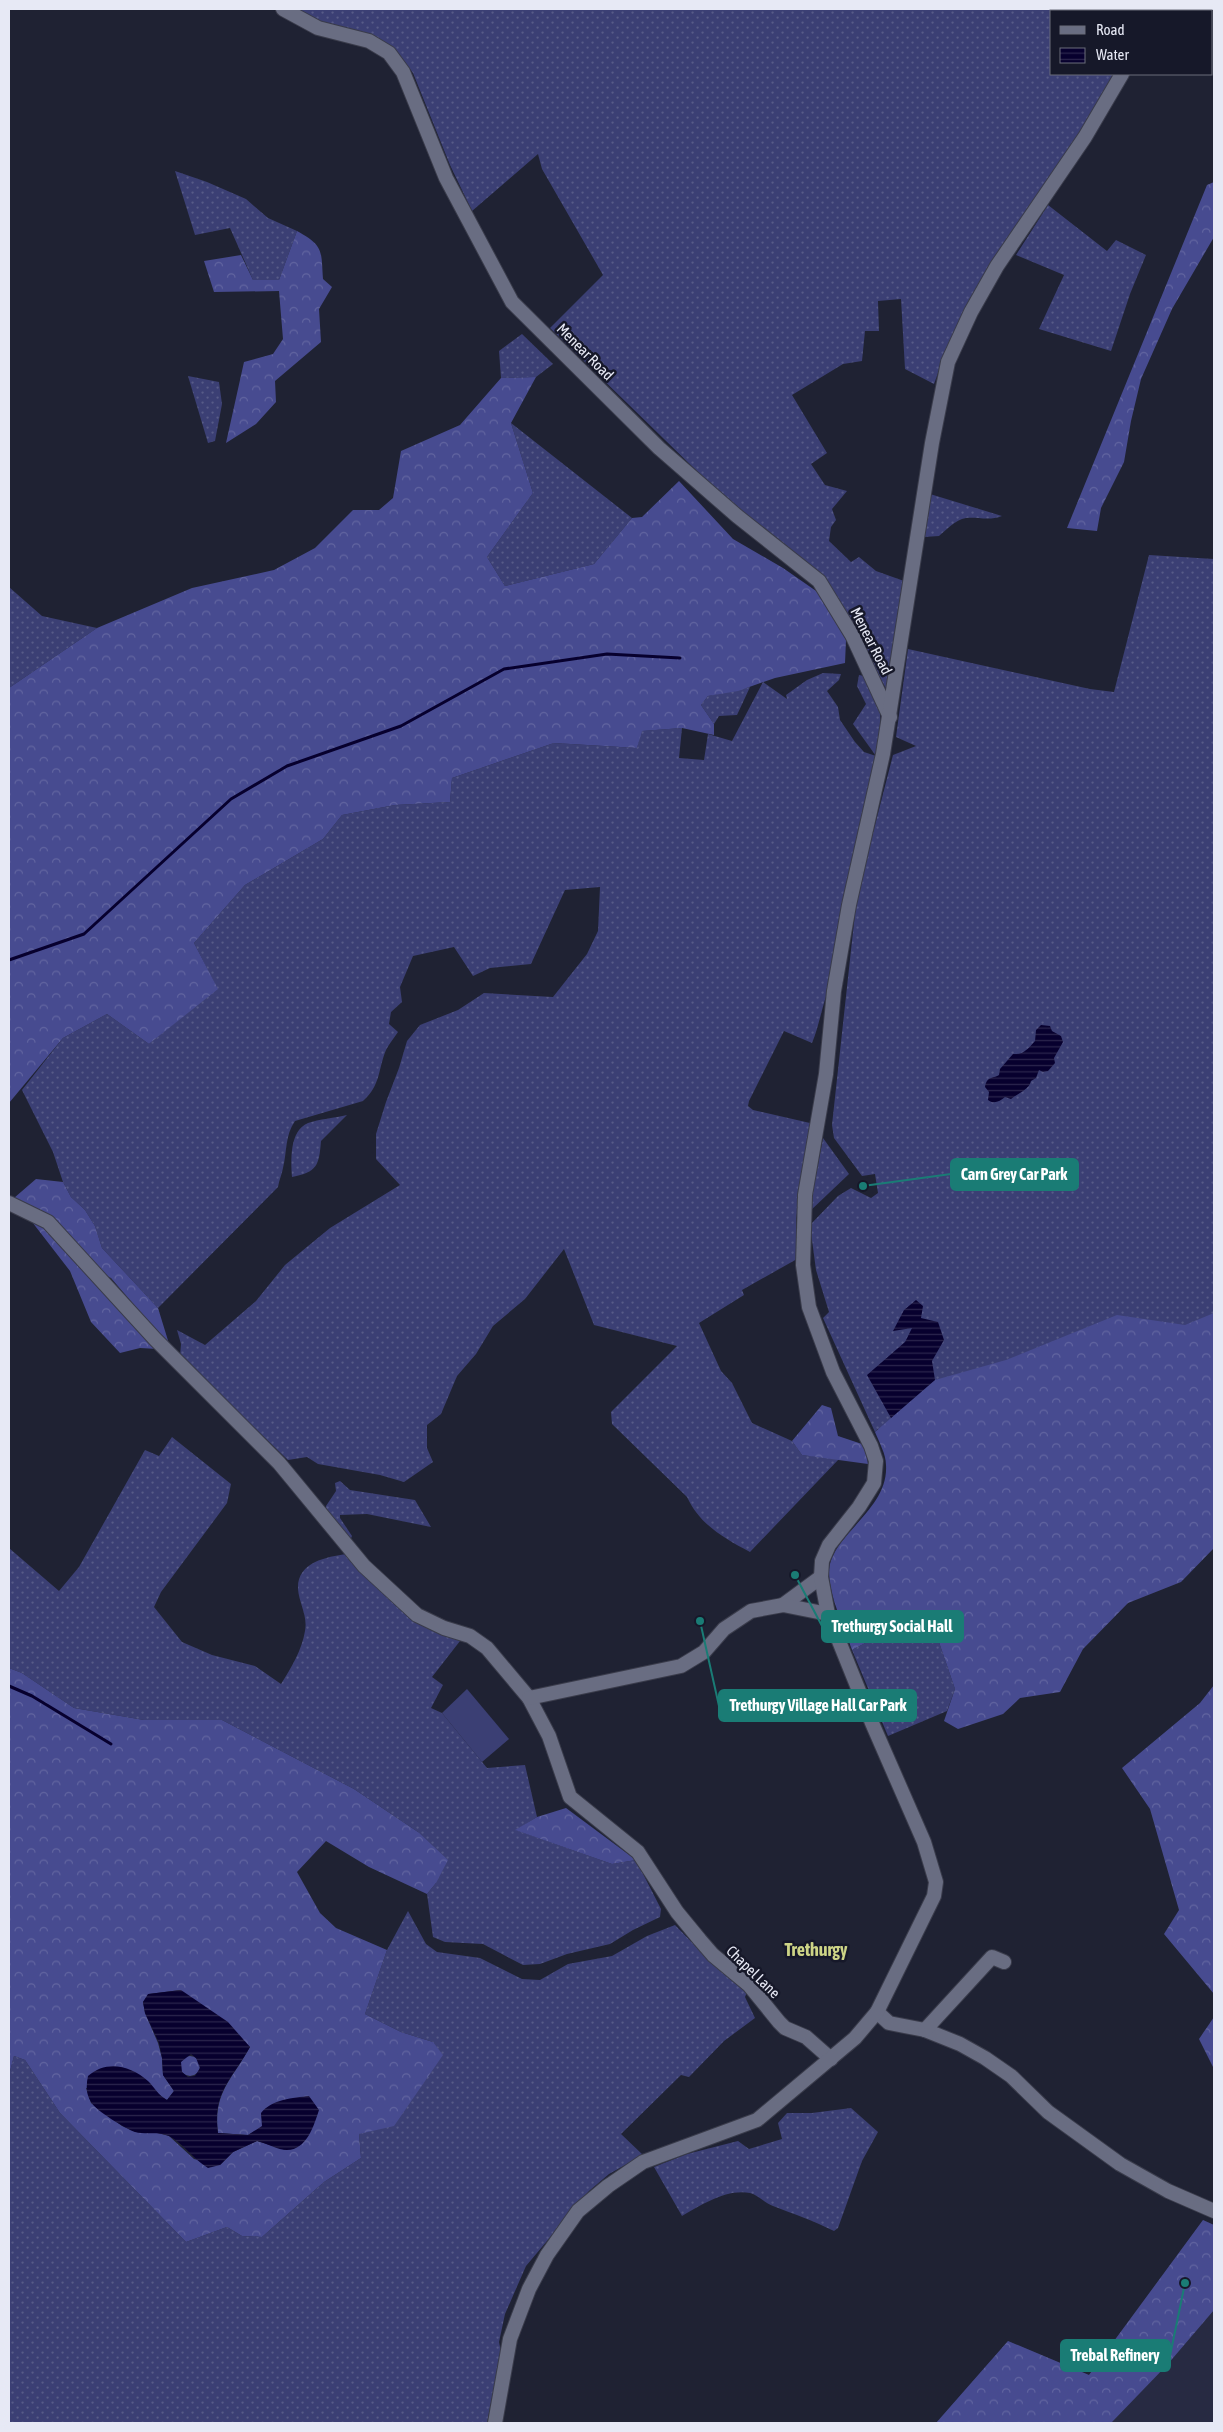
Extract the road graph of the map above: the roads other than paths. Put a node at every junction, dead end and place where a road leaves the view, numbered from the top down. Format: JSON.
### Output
{"nodes":[{"id":1,"x":283,"y":9,"type":"edge"},
{"id":2,"x":1121,"y":75,"type":"edge"},
{"id":3,"x":890,"y":717,"type":"junction"},
{"id":4,"x":9,"y":1203,"type":"edge"},
{"id":5,"x":821,"y":1577,"type":"junction"},
{"id":6,"x":783,"y":1605,"type":"junction"},
{"id":7,"x":828,"y":1614,"type":"junction"},
{"id":8,"x":530,"y":1698,"type":"junction"},
{"id":9,"x":1004,"y":1962,"type":"dead end"},
{"id":10,"x":877,"y":2012,"type":"junction"},
{"id":11,"x":926,"y":2030,"type":"junction"},
{"id":12,"x":831,"y":2059,"type":"junction"},
{"id":13,"x":1214,"y":2211,"type":"edge"},
{"id":14,"x":496,"y":2423,"type":"edge"}],
"edges":[{"from":1,"to":3,"type":"street","name":"Menear Road"},
{"from":2,"to":3,"type":"street"},
{"from":3,"to":5,"type":"street"},
{"from":4,"to":8,"type":"street","name":"Chapel Lane"},
{"from":5,"to":6,"type":"street"},
{"from":5,"to":7,"type":"street"},
{"from":6,"to":7,"type":"street"},
{"from":6,"to":8,"type":"street"},
{"from":7,"to":10,"type":"street"},
{"from":8,"to":12,"type":"street","name":"Chapel Lane"},
{"from":9,"to":11,"type":"street"},
{"from":10,"to":11,"type":"street"},
{"from":10,"to":12,"type":"street"},
{"from":11,"to":13,"type":"street"},
{"from":12,"to":14,"type":"street"}]}
